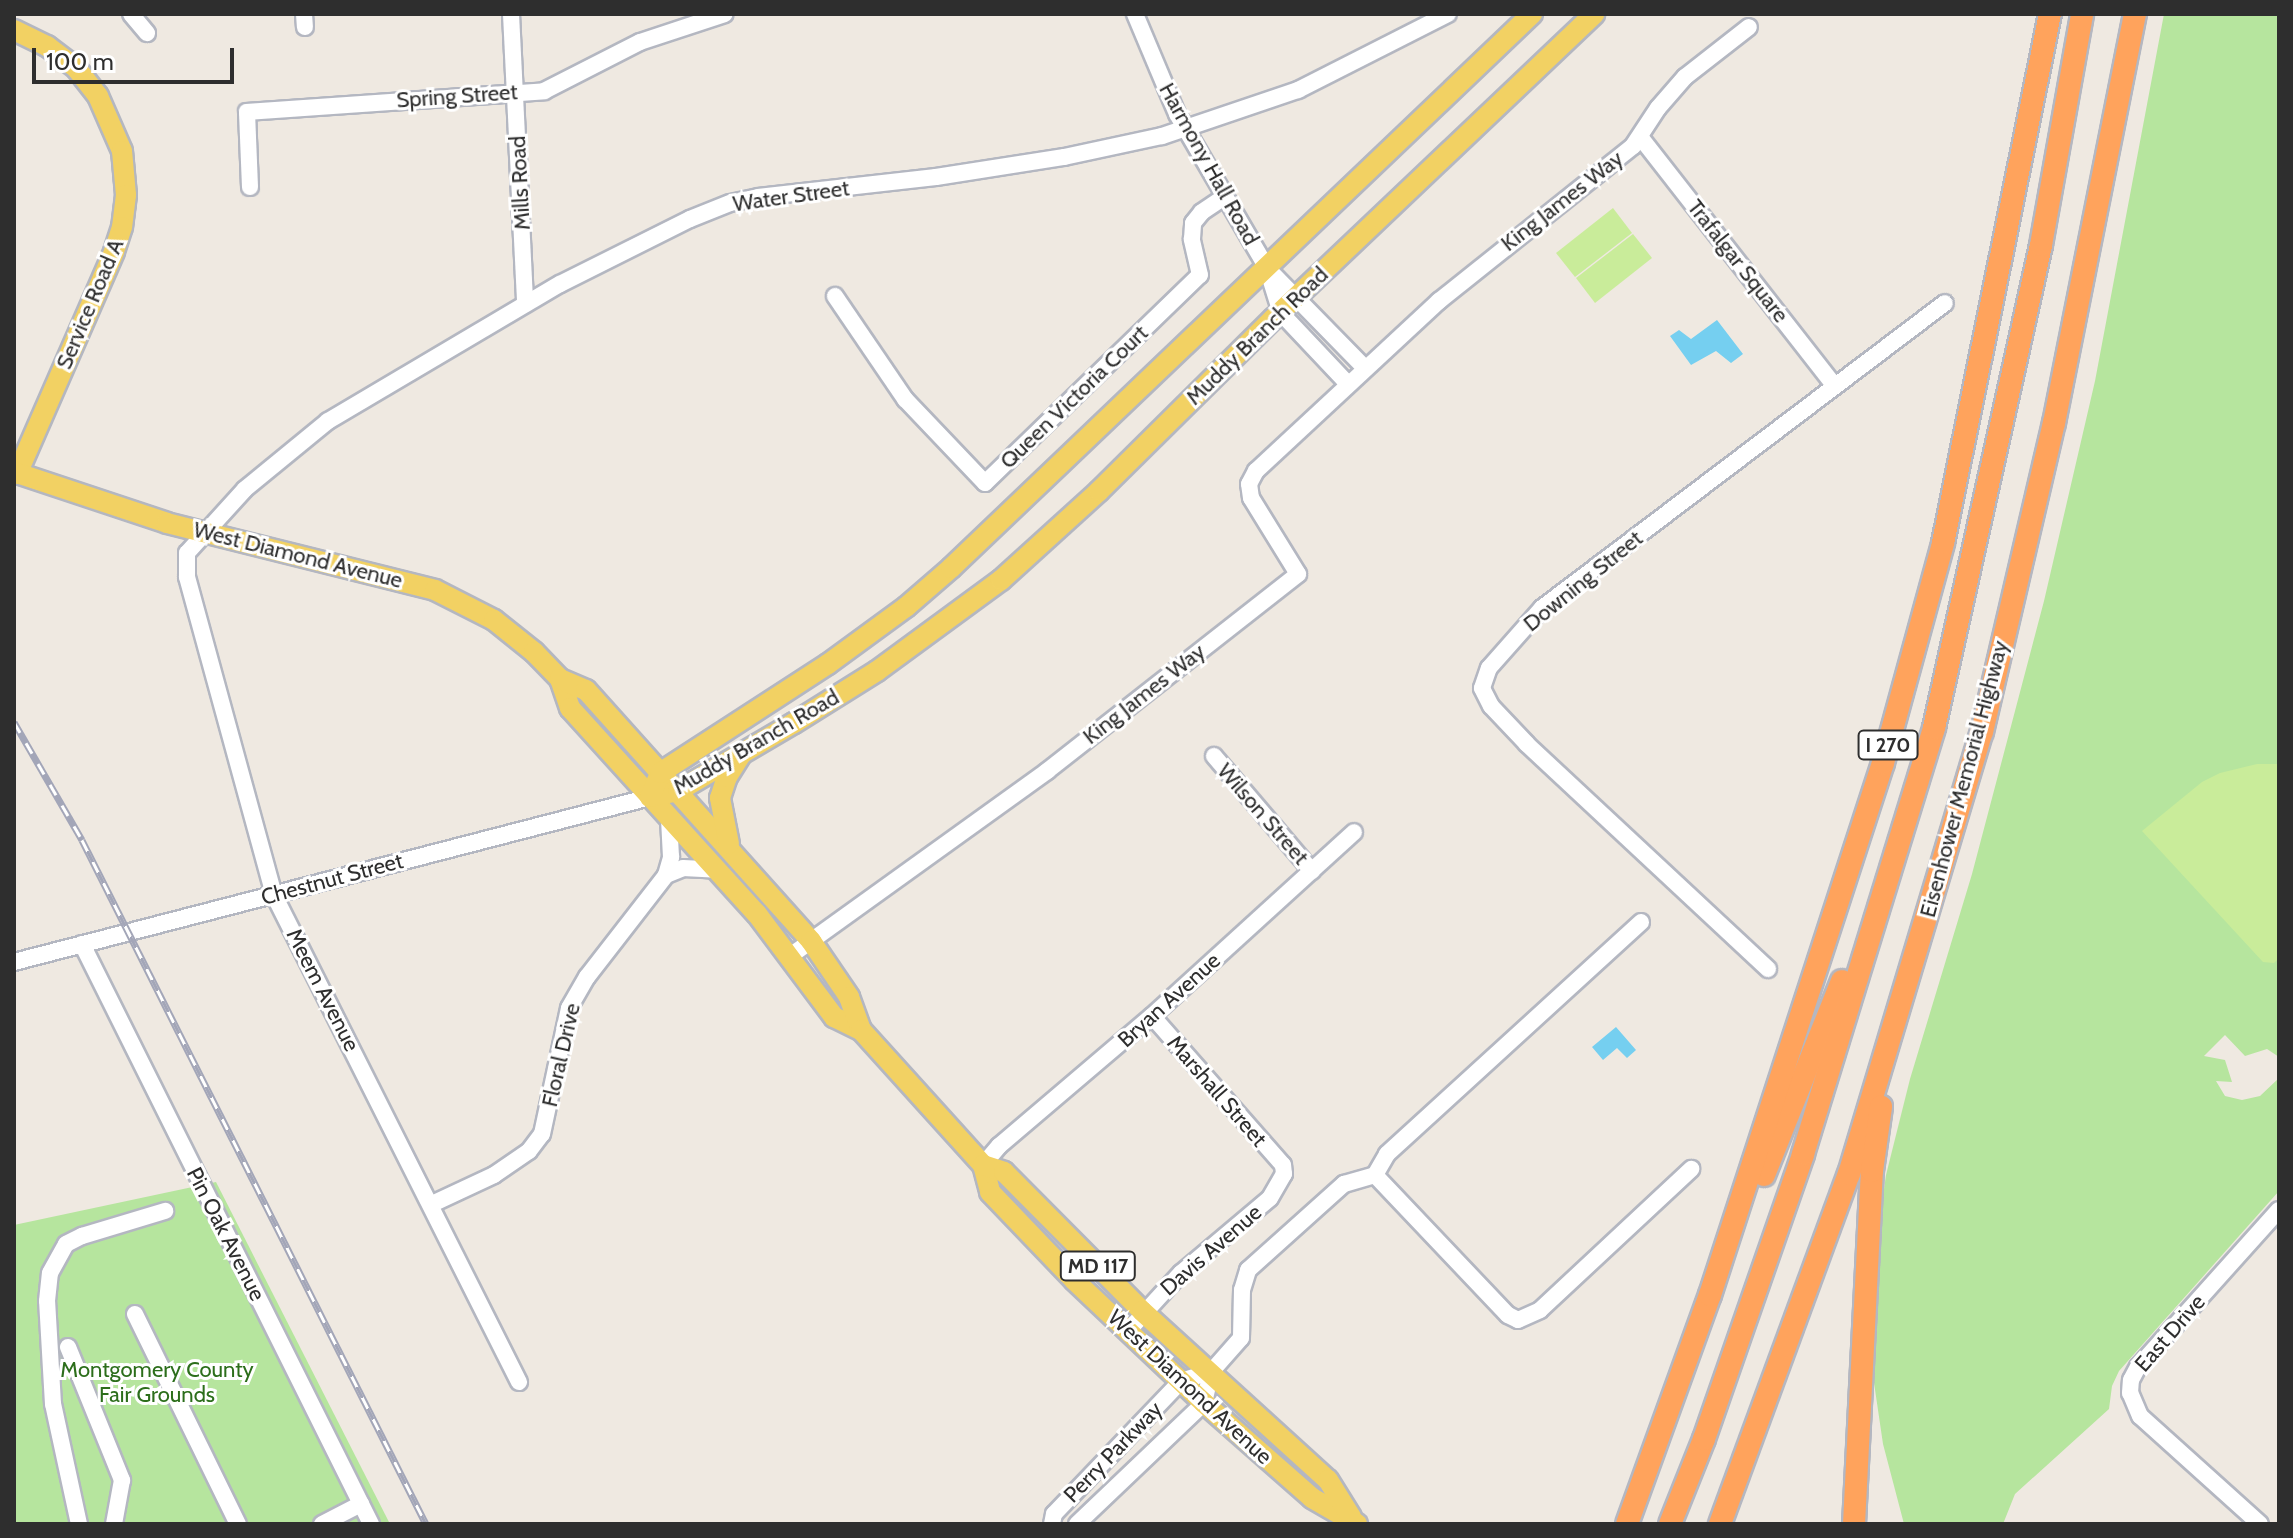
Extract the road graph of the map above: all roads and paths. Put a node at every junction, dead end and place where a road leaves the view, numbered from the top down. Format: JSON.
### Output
{"nodes":[{"id":1,"x":131,"y":14,"type":"edge"},
{"id":2,"x":511,"y":14,"type":"edge"},
{"id":3,"x":725,"y":14,"type":"edge"},
{"id":4,"x":1135,"y":14,"type":"edge"},
{"id":5,"x":1448,"y":14,"type":"edge"},
{"id":6,"x":1507,"y":14,"type":"edge"},
{"id":7,"x":1532,"y":14,"type":"edge"},
{"id":8,"x":2050,"y":14,"type":"edge"},
{"id":9,"x":2082,"y":14,"type":"edge"},
{"id":10,"x":2135,"y":14,"type":"edge"},
{"id":11,"x":1583,"y":17,"type":"edge"},
{"id":12,"x":1749,"y":27,"type":"dead end"},
{"id":13,"x":14,"y":30,"type":"edge"},
{"id":14,"x":147,"y":33,"type":"dead end"},
{"id":15,"x":1488,"y":54,"type":"junction"},
{"id":16,"x":516,"y":93,"type":"junction"},
{"id":17,"x":1185,"y":129,"type":"junction"},
{"id":18,"x":1641,"y":138,"type":"junction"},
{"id":19,"x":250,"y":187,"type":"dead end"},
{"id":20,"x":1224,"y":197,"type":"junction"},
{"id":21,"x":1267,"y":268,"type":"junction"},
{"id":22,"x":835,"y":296,"type":"dead end"},
{"id":23,"x":1298,"y":298,"type":"junction"},
{"id":24,"x":1945,"y":303,"type":"dead end"},
{"id":25,"x":525,"y":304,"type":"junction"},
{"id":26,"x":1281,"y":313,"type":"junction"},
{"id":27,"x":1365,"y":368,"type":"junction"},
{"id":28,"x":1348,"y":384,"type":"junction"},
{"id":29,"x":1834,"y":385,"type":"junction"},
{"id":30,"x":16,"y":473,"type":"edge"},
{"id":31,"x":203,"y":533,"type":"junction"},
{"id":32,"x":560,"y":679,"type":"junction"},
{"id":33,"x":745,"y":750,"type":"junction"},
{"id":34,"x":1214,"y":756,"type":"dead end"},
{"id":35,"x":660,"y":773,"type":"junction"},
{"id":36,"x":678,"y":791,"type":"junction"},
{"id":37,"x":650,"y":797,"type":"junction"},
{"id":38,"x":669,"y":820,"type":"junction"},
{"id":39,"x":1354,"y":832,"type":"dead end"},
{"id":40,"x":731,"y":851,"type":"junction"},
{"id":41,"x":1894,"y":855,"type":"junction"},
{"id":42,"x":717,"y":870,"type":"junction"},
{"id":43,"x":1312,"y":871,"type":"junction"},
{"id":44,"x":666,"y":875,"type":"junction"},
{"id":45,"x":274,"y":895,"type":"junction"},
{"id":46,"x":1641,"y":922,"type":"dead end"},
{"id":47,"x":811,"y":941,"type":"junction"},
{"id":48,"x":82,"y":944,"type":"junction"},
{"id":49,"x":790,"y":956,"type":"junction"},
{"id":50,"x":14,"y":962,"type":"edge"},
{"id":51,"x":1768,"y":969,"type":"dead end"},
{"id":52,"x":1152,"y":1016,"type":"junction"},
{"id":53,"x":861,"y":1030,"type":"junction"},
{"id":54,"x":1890,"y":1038,"type":"junction"},
{"id":55,"x":983,"y":1165,"type":"junction"},
{"id":56,"x":1283,"y":1165,"type":"joint"},
{"id":57,"x":1691,"y":1169,"type":"dead end"},
{"id":58,"x":1375,"y":1175,"type":"junction"},
{"id":59,"x":432,"y":1204,"type":"junction"},
{"id":60,"x":2279,"y":1210,"type":"edge"},
{"id":61,"x":165,"y":1211,"type":"dead end"},
{"id":62,"x":1142,"y":1311,"type":"junction"},
{"id":63,"x":135,"y":1314,"type":"dead end"},
{"id":64,"x":1128,"y":1331,"type":"junction"},
{"id":65,"x":68,"y":1347,"type":"dead end"},
{"id":66,"x":1211,"y":1372,"type":"junction"},
{"id":67,"x":1181,"y":1381,"type":"junction"},
{"id":68,"x":519,"y":1382,"type":"dead end"},
{"id":69,"x":1204,"y":1403,"type":"junction"},
{"id":70,"x":1652,"y":1455,"type":"junction"},
{"id":71,"x":361,"y":1504,"type":"junction"},
{"id":72,"x":1353,"y":1523,"type":"edge"},
{"id":73,"x":79,"y":1524,"type":"edge"},
{"id":74,"x":114,"y":1524,"type":"edge"},
{"id":75,"x":238,"y":1524,"type":"edge"},
{"id":76,"x":322,"y":1524,"type":"edge"},
{"id":77,"x":371,"y":1524,"type":"edge"},
{"id":78,"x":1052,"y":1524,"type":"edge"},
{"id":79,"x":1077,"y":1524,"type":"edge"},
{"id":80,"x":1627,"y":1524,"type":"edge"},
{"id":81,"x":1670,"y":1524,"type":"edge"},
{"id":82,"x":1720,"y":1524,"type":"edge"},
{"id":83,"x":1854,"y":1524,"type":"edge"},
{"id":84,"x":2260,"y":1524,"type":"edge"}],
"edges":[{"from":1,"to":14,"type":"street"},
{"from":2,"to":16,"type":"street","name":"Mills Road"},
{"from":3,"to":16,"type":"street","name":"Spring Street"},
{"from":4,"to":17,"type":"street","name":"Harmony Hall Road"},
{"from":5,"to":17,"type":"street","name":"Water Street"},
{"from":6,"to":15,"type":"main road"},
{"from":7,"to":15,"type":"main road","name":"Muddy Branch Road"},
{"from":8,"to":70,"type":"highway","number":"I 270"},
{"from":9,"to":41,"type":"highway","number":"I 270"},
{"from":10,"to":54,"type":"highway","name":"Eisenhower Memorial Highway"},
{"from":11,"to":23,"type":"main road","name":"Muddy Branch Road"},
{"from":12,"to":18,"type":"street","name":"King James Way"},
{"from":13,"to":30,"type":"main road","name":"Service Road A"},
{"from":15,"to":21,"type":"main road","name":"Muddy Branch Road"},
{"from":16,"to":19,"type":"street","name":"Spring Street"},
{"from":16,"to":25,"type":"street","name":"Mills Road"},
{"from":17,"to":20,"type":"street","name":"Harmony Hall Road"},
{"from":17,"to":25,"type":"street","name":"Water Street"},
{"from":18,"to":27,"type":"street","name":"King James Way"},
{"from":18,"to":29,"type":"street","name":"Trafalgar Square"},
{"from":20,"to":21,"type":"street","name":"Harmony Hall Road"},
{"from":20,"to":22,"type":"street","name":"Queen Victoria Court"},
{"from":21,"to":23,"type":"street"},
{"from":21,"to":26,"type":"street"},
{"from":21,"to":35,"type":"main road","name":"Muddy Branch Road"},
{"from":23,"to":26,"type":"main road","name":"Muddy Branch Road"},
{"from":23,"to":27,"type":"street"},
{"from":24,"to":29,"type":"street","name":"Downing Street"},
{"from":25,"to":31,"type":"street","name":"Water Street"},
{"from":26,"to":28,"type":"street"},
{"from":26,"to":33,"type":"main road","name":"Muddy Branch Road"},
{"from":27,"to":28,"type":"street","name":"King James Way"},
{"from":28,"to":47,"type":"street","name":"King James Way"},
{"from":29,"to":51,"type":"street","name":"Downing Street"},
{"from":30,"to":31,"type":"main road","name":"West Diamond Avenue"},
{"from":31,"to":32,"type":"main road","name":"West Diamond Avenue"},
{"from":31,"to":45,"type":"street","name":"Meem Avenue"},
{"from":32,"to":35,"type":"main road","name":"West Diamond Avenue"},
{"from":32,"to":37,"type":"main road","name":"West Diamond Avenue"},
{"from":33,"to":36,"type":"main road","name":"Muddy Branch Road"},
{"from":33,"to":40,"type":"main road"},
{"from":34,"to":43,"type":"street","name":"Wilson Street"},
{"from":35,"to":36,"type":"main road","name":"West Diamond Avenue","number":"MD 117"},
{"from":35,"to":37,"type":"main road","name":"Muddy Branch Road"},
{"from":36,"to":37,"type":"main road","name":"Muddy Branch Road"},
{"from":36,"to":40,"type":"main road","name":"West Diamond Avenue","number":"MD 117"},
{"from":37,"to":38,"type":"main road","name":"West Diamond Avenue","number":"MD 117"},
{"from":37,"to":45,"type":"street","name":"Chestnut Street"},
{"from":38,"to":42,"type":"main road","name":"West Diamond Avenue","number":"MD 117"},
{"from":38,"to":44,"type":"street"},
{"from":39,"to":43,"type":"street","name":"Bryan Avenue"},
{"from":40,"to":47,"type":"main road","name":"West Diamond Avenue","number":"MD 117"},
{"from":41,"to":70,"type":"highway"},
{"from":41,"to":81,"type":"highway","number":"I 270"},
{"from":42,"to":44,"type":"street"},
{"from":42,"to":49,"type":"main road","name":"West Diamond Avenue","number":"MD 117"},
{"from":43,"to":52,"type":"street","name":"Bryan Avenue"},
{"from":44,"to":59,"type":"street","name":"Floral Drive"},
{"from":45,"to":48,"type":"street","name":"Chestnut Street"},
{"from":45,"to":59,"type":"street","name":"Meem Avenue"},
{"from":46,"to":58,"type":"street"},
{"from":47,"to":49,"type":"street","name":"King James Way"},
{"from":47,"to":53,"type":"main road","name":"West Diamond Avenue","number":"MD 117"},
{"from":48,"to":50,"type":"street","name":"Chestnut Street"},
{"from":48,"to":71,"type":"street","name":"Pin Oak Avenue"},
{"from":49,"to":53,"type":"main road","name":"West Diamond Avenue","number":"MD 117"},
{"from":52,"to":55,"type":"street","name":"Bryan Avenue"},
{"from":52,"to":56,"type":"street","name":"Marshall Street"},
{"from":53,"to":55,"type":"main road","name":"West Diamond Avenue","number":"MD 117"},
{"from":54,"to":82,"type":"highway","name":"Eisenhower Memorial Highway"},
{"from":54,"to":83,"type":"highway"},
{"from":55,"to":62,"type":"main road","name":"West Diamond Avenue","number":"MD 117"},
{"from":55,"to":64,"type":"main road","name":"West Diamond Avenue","number":"MD 117"},
{"from":56,"to":62,"type":"street","name":"Davis Avenue"},
{"from":57,"to":58,"type":"street"},
{"from":58,"to":66,"type":"street","name":"West Diamond Avenue"},
{"from":59,"to":68,"type":"street","name":"Meem Avenue"},
{"from":60,"to":84,"type":"street","name":"East Drive"},
{"from":61,"to":73,"type":"street"},
{"from":62,"to":64,"type":"street","name":"Davis Avenue"},
{"from":62,"to":66,"type":"main road","name":"West Diamond Avenue","number":"MD 117"},
{"from":63,"to":75,"type":"street"},
{"from":64,"to":67,"type":"main road","name":"West Diamond Avenue","number":"MD 117"},
{"from":65,"to":74,"type":"street"},
{"from":66,"to":67,"type":"street","name":"Perry Parkway"},
{"from":66,"to":69,"type":"street"},
{"from":66,"to":72,"type":"main road","name":"West Diamond Avenue","number":"MD 117"},
{"from":67,"to":69,"type":"main road","name":"West Diamond Avenue","number":"MD 117"},
{"from":67,"to":78,"type":"street","name":"Perry Parkway"},
{"from":69,"to":72,"type":"main road","name":"West Diamond Avenue","number":"MD 117"},
{"from":69,"to":79,"type":"street","name":"Perry Parkway"},
{"from":70,"to":80,"type":"highway","number":"I 270"},
{"from":71,"to":76,"type":"street"},
{"from":71,"to":77,"type":"street","name":"Pin Oak Avenue"}]}
